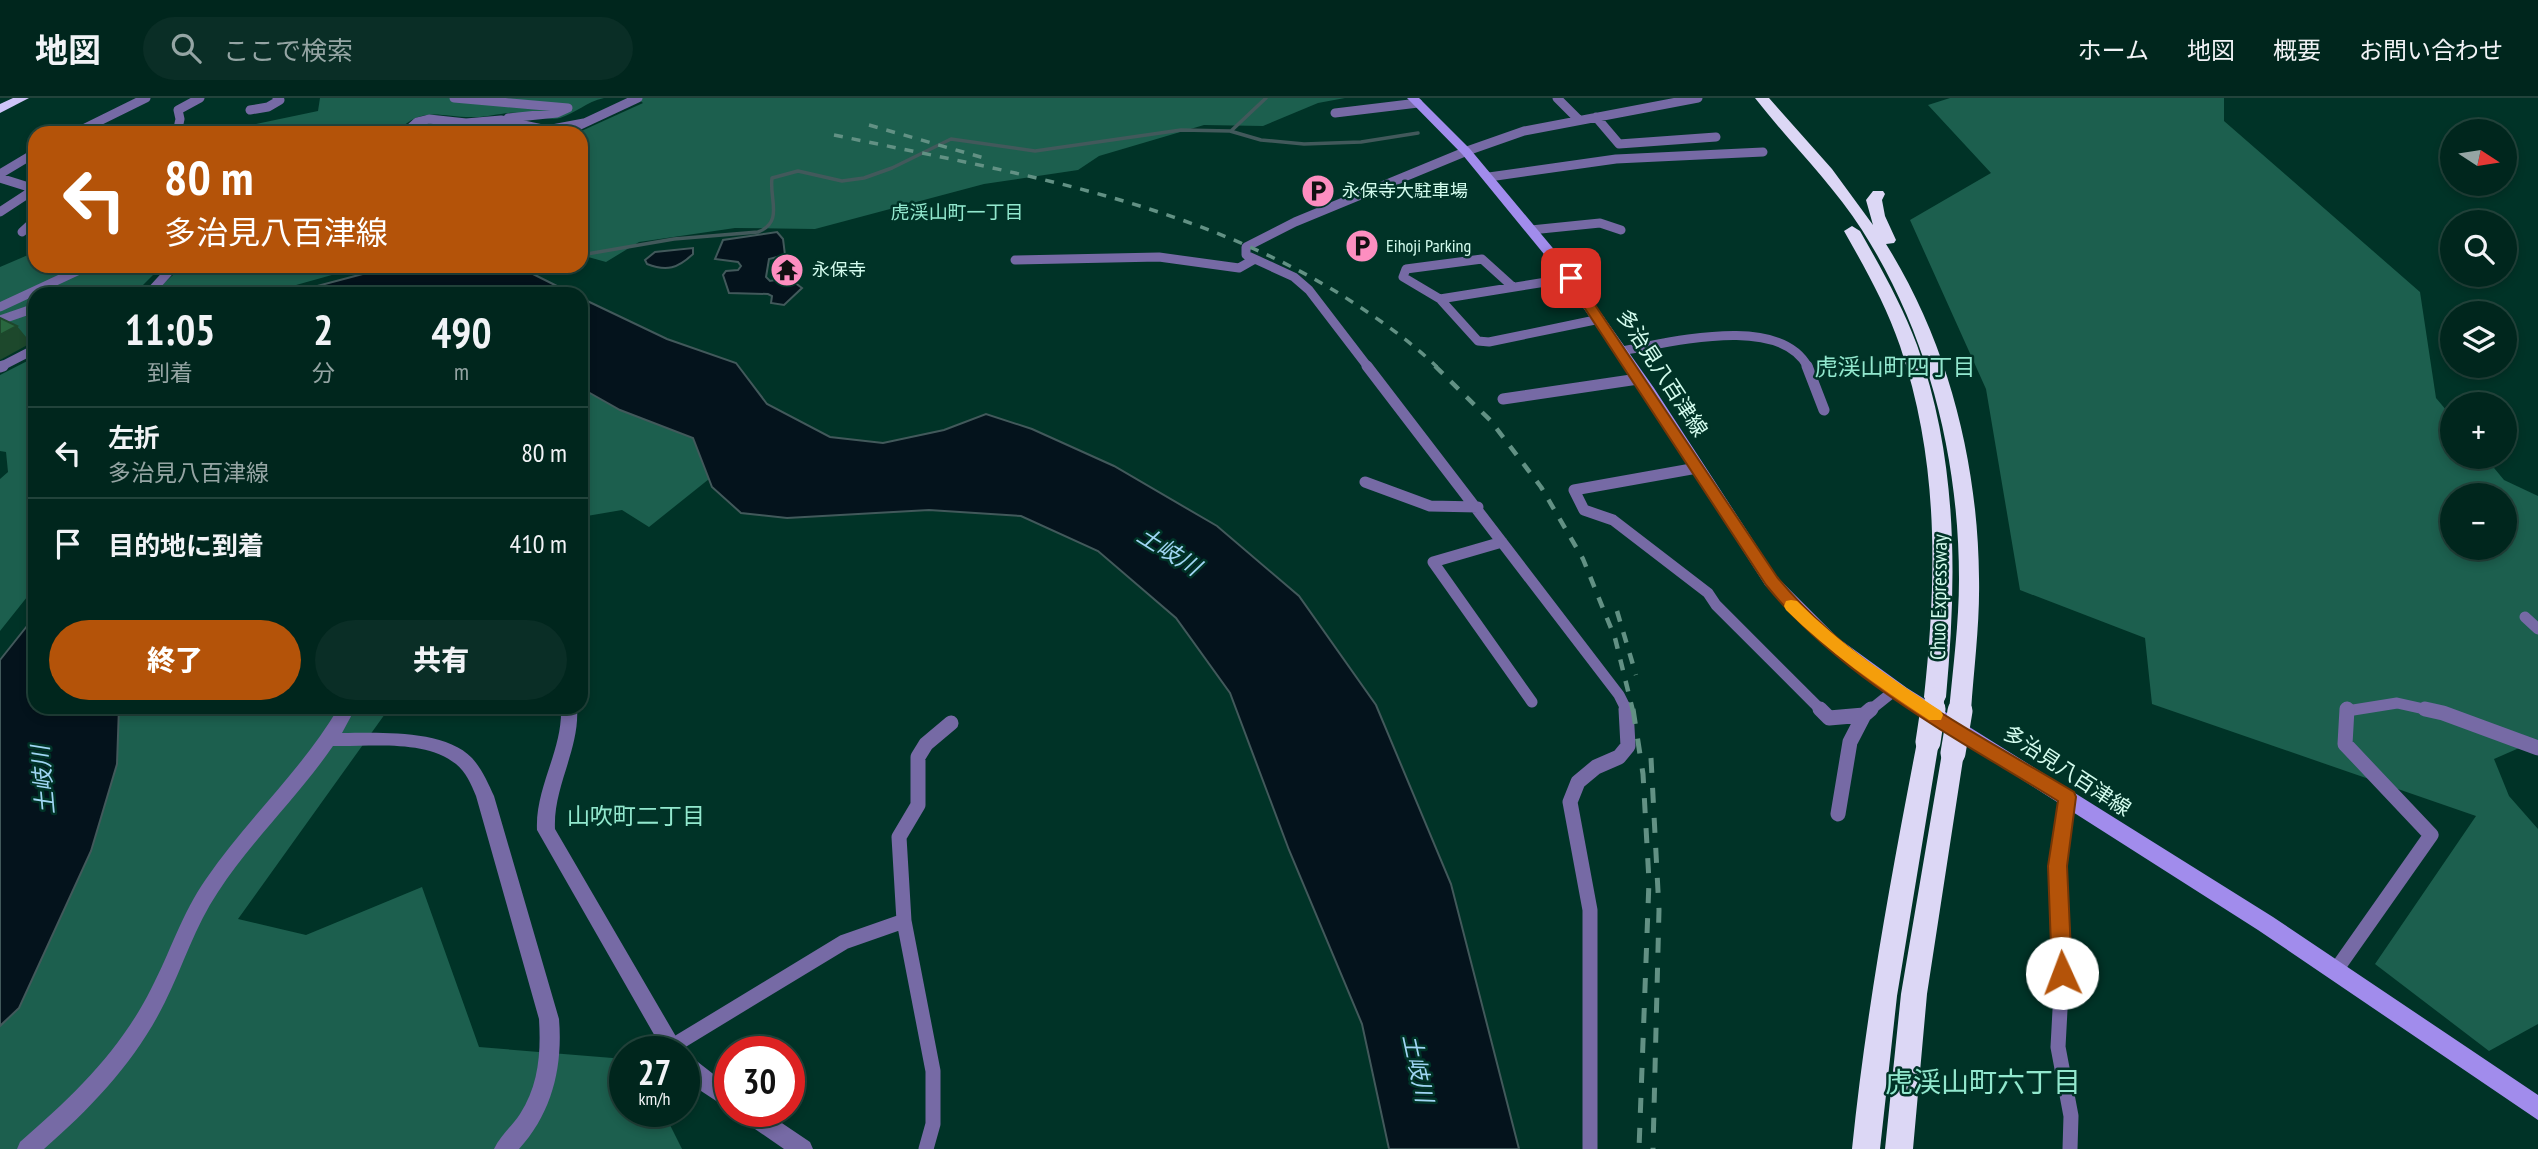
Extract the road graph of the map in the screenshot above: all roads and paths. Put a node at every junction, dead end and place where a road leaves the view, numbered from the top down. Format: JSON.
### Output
{"nodes":[{"id":1,"x":9,"y":98,"type":"edge"},
{"id":2,"x":23,"y":98,"type":"edge"},
{"id":3,"x":146,"y":98,"type":"edge"},
{"id":4,"x":200,"y":98,"type":"edge"},
{"id":5,"x":277,"y":98,"type":"edge"},
{"id":6,"x":454,"y":98,"type":"edge"},
{"id":7,"x":638,"y":98,"type":"edge"},
{"id":8,"x":1558,"y":98,"type":"edge"},
{"id":9,"x":1698,"y":98,"type":"edge"},
{"id":10,"x":1747,"y":98,"type":"edge"},
{"id":11,"x":1762,"y":98,"type":"edge"},
{"id":12,"x":1415,"y":100,"type":"edge"},
{"id":13,"x":0,"y":102,"type":"edge"},
{"id":14,"x":0,"y":109,"type":"edge"},
{"id":15,"x":250,"y":110,"type":"dead end"},
{"id":16,"x":1335,"y":114,"type":"dead end"},
{"id":17,"x":1596,"y":117,"type":"junction"},
{"id":18,"x":501,"y":120,"type":"junction"},
{"id":19,"x":1579,"y":120,"type":"junction"},
{"id":20,"x":584,"y":123,"type":"junction"},
{"id":21,"x":89,"y":126,"type":"edge"},
{"id":22,"x":178,"y":126,"type":"edge"},
{"id":23,"x":414,"y":126,"type":"edge"},
{"id":24,"x":524,"y":126,"type":"edge"},
{"id":25,"x":572,"y":126,"type":"edge"},
{"id":26,"x":577,"y":126,"type":"edge"},
{"id":27,"x":1716,"y":137,"type":"dead end"},
{"id":28,"x":1467,"y":151,"type":"junction"},
{"id":29,"x":1763,"y":152,"type":"dead end"},
{"id":30,"x":28,"y":158,"type":"edge"},
{"id":31,"x":0,"y":176,"type":"edge"},
{"id":32,"x":1489,"y":177,"type":"junction"},
{"id":33,"x":28,"y":188,"type":"edge"},
{"id":34,"x":1878,"y":194,"type":"dead end"},
{"id":35,"x":28,"y":195,"type":"edge"},
{"id":36,"x":0,"y":212,"type":"edge"},
{"id":37,"x":28,"y":226,"type":"edge"},
{"id":38,"x":1531,"y":230,"type":"junction"},
{"id":39,"x":1621,"y":230,"type":"dead end"},
{"id":40,"x":22,"y":232,"type":"dead end"},
{"id":41,"x":1015,"y":260,"type":"dead end"},
{"id":42,"x":1253,"y":260,"type":"junction"},
{"id":43,"x":73,"y":273,"type":"edge"},
{"id":44,"x":168,"y":273,"type":"edge"},
{"id":45,"x":1571,"y":278,"type":"junction"},
{"id":46,"x":43,"y":287,"type":"edge"},
{"id":47,"x":155,"y":287,"type":"edge"},
{"id":48,"x":1513,"y":287,"type":"junction"},
{"id":49,"x":28,"y":294,"type":"edge"},
{"id":50,"x":1440,"y":299,"type":"junction"},
{"id":51,"x":0,"y":307,"type":"edge"},
{"id":52,"x":28,"y":310,"type":"edge"},
{"id":53,"x":1600,"y":319,"type":"junction"},
{"id":54,"x":0,"y":320,"type":"edge"},
{"id":55,"x":1621,"y":351,"type":"junction"},
{"id":56,"x":28,"y":353,"type":"edge"},
{"id":57,"x":1929,"y":353,"type":"junction"},
{"id":58,"x":0,"y":367,"type":"edge"},
{"id":59,"x":1638,"y":379,"type":"junction"},
{"id":60,"x":1503,"y":399,"type":"dead end"},
{"id":61,"x":1824,"y":410,"type":"dead end"},
{"id":62,"x":1697,"y":467,"type":"junction"},
{"id":63,"x":1365,"y":482,"type":"dead end"},
{"id":64,"x":1478,"y":507,"type":"junction"},
{"id":65,"x":1502,"y":542,"type":"junction"},
{"id":66,"x":2525,"y":617,"type":"dead end"},
{"id":67,"x":2538,"y":629,"type":"edge"},
{"id":68,"x":1894,"y":691,"type":"junction"},
{"id":69,"x":1532,"y":702,"type":"dead end"},
{"id":70,"x":344,"y":714,"type":"edge"},
{"id":71,"x":568,"y":714,"type":"edge"},
{"id":72,"x":1864,"y":715,"type":"junction"},
{"id":73,"x":951,"y":723,"type":"dead end"},
{"id":74,"x":329,"y":739,"type":"junction"},
{"id":75,"x":2538,"y":748,"type":"edge"},
{"id":76,"x":2067,"y":797,"type":"junction"},
{"id":77,"x":1838,"y":814,"type":"dead end"},
{"id":78,"x":904,"y":921,"type":"junction"},
{"id":79,"x":2336,"y":970,"type":"junction"},
{"id":80,"x":667,"y":1036,"type":"edge"},
{"id":81,"x":700,"y":1038,"type":"edge"},
{"id":82,"x":700,"y":1077,"type":"edge"},
{"id":83,"x":714,"y":1088,"type":"edge"},
{"id":84,"x":2538,"y":1109,"type":"edge"},
{"id":85,"x":770,"y":1127,"type":"edge"},
{"id":86,"x":28,"y":1149,"type":"edge"},
{"id":87,"x":505,"y":1149,"type":"edge"},
{"id":88,"x":802,"y":1149,"type":"edge"},
{"id":89,"x":926,"y":1149,"type":"edge"},
{"id":90,"x":1590,"y":1149,"type":"edge"},
{"id":91,"x":1866,"y":1149,"type":"edge"},
{"id":92,"x":1899,"y":1149,"type":"edge"},
{"id":93,"x":2070,"y":1149,"type":"edge"}],
"edges":[{"from":1,"to":13,"type":"highway"},
{"from":2,"to":14,"type":"highway"},
{"from":3,"to":21,"type":"street"},
{"from":4,"to":22,"type":"street"},
{"from":5,"to":15,"type":"street"},
{"from":6,"to":18,"type":"street"},
{"from":7,"to":20,"type":"street"},
{"from":8,"to":19,"type":"street"},
{"from":9,"to":17,"type":"street"},
{"from":10,"to":91,"type":"highway","name":"Chuo Expressway","bridge":true},
{"from":11,"to":57,"type":"highway","name":"Chuo Expressway"},
{"from":12,"to":16,"type":"street"},
{"from":12,"to":28,"type":"main road","name":"多治見八百津線"},
{"from":17,"to":19,"type":"street"},
{"from":17,"to":27,"type":"street"},
{"from":18,"to":23,"type":"street"},
{"from":18,"to":24,"type":"street"},
{"from":19,"to":28,"type":"street"},
{"from":20,"to":25,"type":"street"},
{"from":20,"to":26,"type":"street"},
{"from":28,"to":32,"type":"main road","name":"多治見八百津線"},
{"from":28,"to":42,"type":"street"},
{"from":29,"to":32,"type":"street"},
{"from":30,"to":31,"type":"street"},
{"from":31,"to":33,"type":"street"},
{"from":32,"to":38,"type":"main road","name":"多治見八百津線"},
{"from":34,"to":57,"type":"highway"},
{"from":35,"to":36,"type":"street"},
{"from":37,"to":40,"type":"street"},
{"from":38,"to":39,"type":"street"},
{"from":38,"to":45,"type":"main road","name":"多治見八百津線"},
{"from":41,"to":42,"type":"street"},
{"from":42,"to":64,"type":"street"},
{"from":43,"to":46,"type":"street"},
{"from":44,"to":47,"type":"street"},
{"from":45,"to":48,"type":"street"},
{"from":45,"to":53,"type":"main road","name":"多治見八百津線"},
{"from":48,"to":50,"type":"street"},
{"from":48,"to":50,"type":"street"},
{"from":49,"to":51,"type":"street"},
{"from":50,"to":53,"type":"street"},
{"from":52,"to":54,"type":"street"},
{"from":53,"to":55,"type":"main road","name":"多治見八百津線"},
{"from":55,"to":59,"type":"main road","name":"多治見八百津線"},
{"from":55,"to":61,"type":"street"},
{"from":56,"to":58,"type":"street"},
{"from":57,"to":92,"type":"highway","name":"Chuo Expressway","bridge":true},
{"from":59,"to":60,"type":"street"},
{"from":59,"to":62,"type":"main road","name":"多治見八百津線"},
{"from":62,"to":68,"type":"main road","name":"多治見八百津線"},
{"from":62,"to":72,"type":"street"},
{"from":63,"to":64,"type":"street"},
{"from":64,"to":65,"type":"street"},
{"from":65,"to":69,"type":"street"},
{"from":65,"to":90,"type":"street"},
{"from":66,"to":67,"type":"street"},
{"from":68,"to":72,"type":"street"},
{"from":68,"to":76,"type":"main road","name":"多治見八百津線"},
{"from":70,"to":74,"type":"street"},
{"from":71,"to":80,"type":"street"},
{"from":72,"to":77,"type":"street"},
{"from":73,"to":78,"type":"street"},
{"from":74,"to":86,"type":"street"},
{"from":74,"to":87,"type":"street"},
{"from":75,"to":79,"type":"street"},
{"from":76,"to":79,"type":"main road","name":"多治見八百津線"},
{"from":76,"to":93,"type":"street"},
{"from":78,"to":81,"type":"street"},
{"from":78,"to":89,"type":"street"},
{"from":79,"to":84,"type":"main road","name":"多治見八百津線"},
{"from":82,"to":83,"type":"street"},
{"from":85,"to":88,"type":"street"}]}
